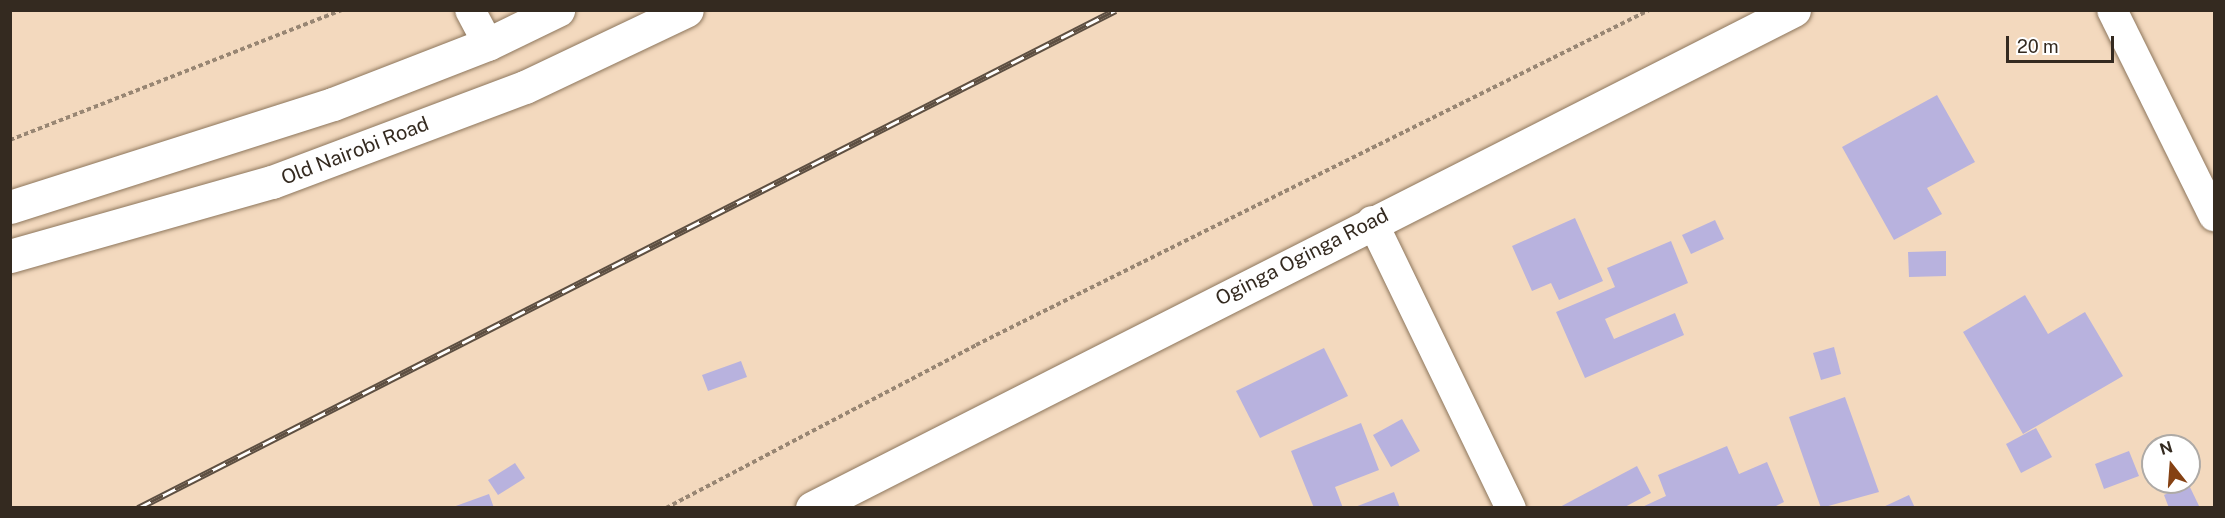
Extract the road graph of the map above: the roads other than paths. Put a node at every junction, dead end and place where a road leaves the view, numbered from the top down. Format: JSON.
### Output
{"nodes":[{"id":1,"x":470,"y":10,"type":"edge"},
{"id":2,"x":558,"y":10,"type":"edge"},
{"id":3,"x":687,"y":10,"type":"edge"},
{"id":4,"x":1794,"y":10,"type":"edge"},
{"id":5,"x":2112,"y":10,"type":"edge"},
{"id":6,"x":488,"y":44,"type":"junction"},
{"id":7,"x":10,"y":207,"type":"edge"},
{"id":8,"x":2214,"y":216,"type":"edge"},
{"id":9,"x":1372,"y":221,"type":"junction"},
{"id":10,"x":10,"y":256,"type":"edge"},
{"id":11,"x":812,"y":507,"type":"edge"},
{"id":12,"x":1511,"y":507,"type":"edge"}],
"edges":[{"from":1,"to":6,"type":"street"},
{"from":2,"to":6,"type":"main road"},
{"from":3,"to":10,"type":"main road","name":"Old Nairobi Road"},
{"from":4,"to":9,"type":"main road","name":"Oginga Oginga Road"},
{"from":5,"to":8,"type":"street"},
{"from":6,"to":7,"type":"main road"},
{"from":9,"to":11,"type":"main road","name":"Oginga Oginga Road"},
{"from":9,"to":12,"type":"street"}]}
